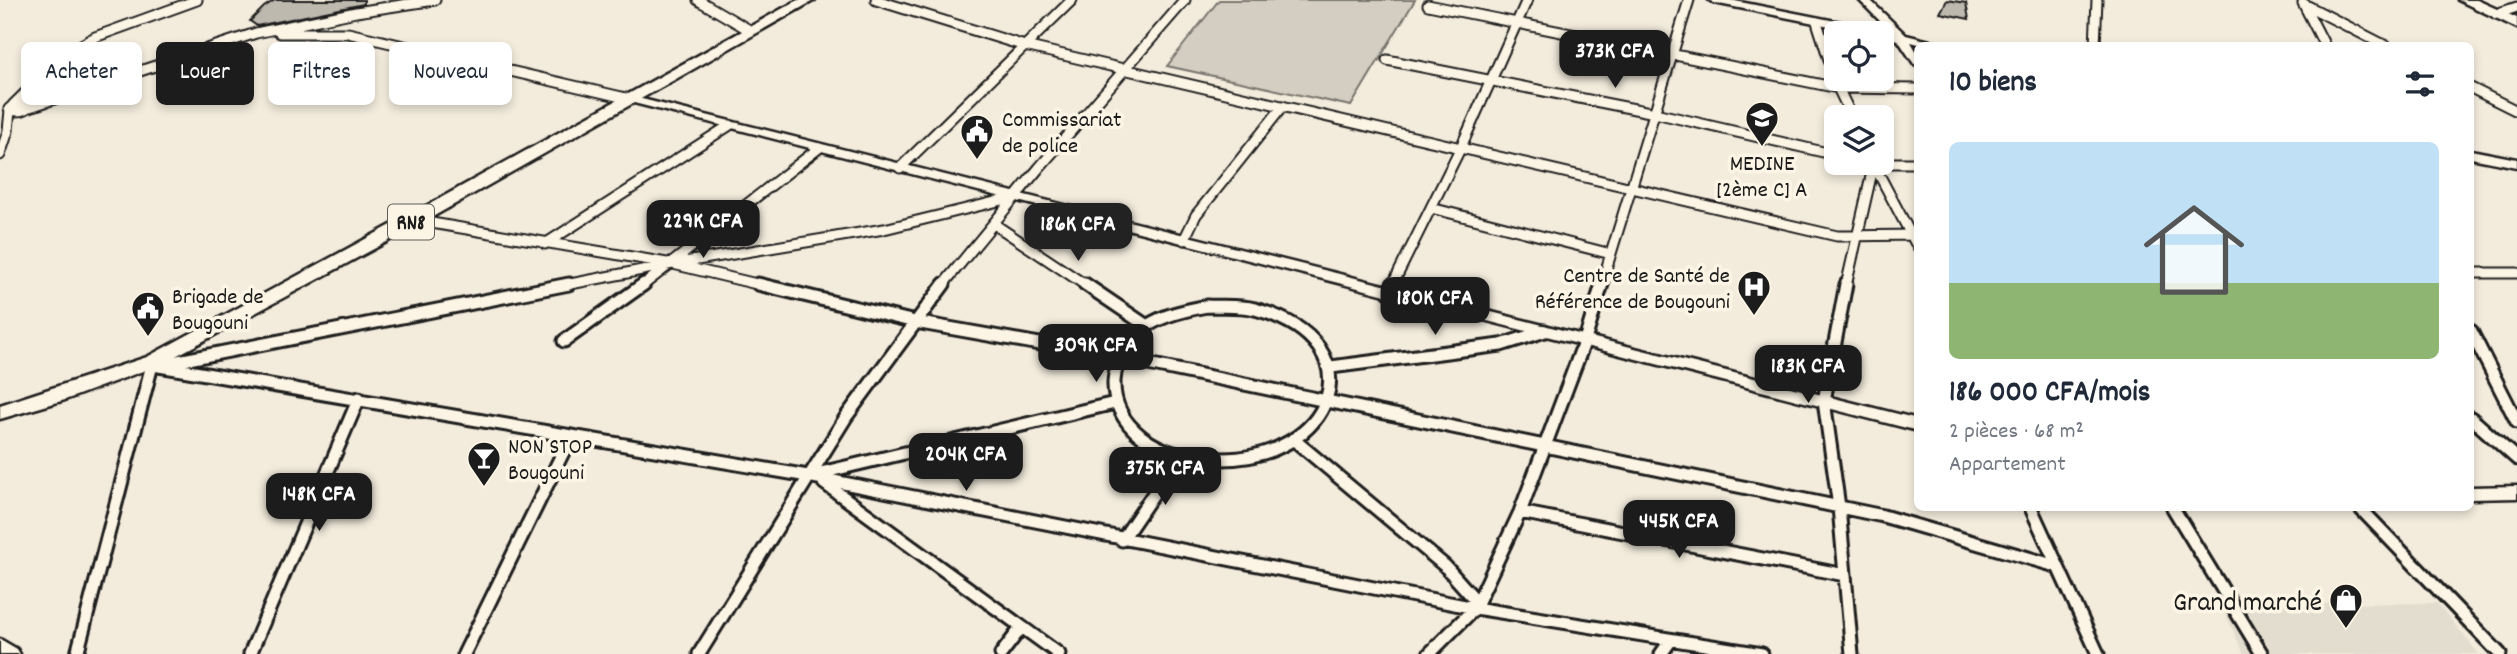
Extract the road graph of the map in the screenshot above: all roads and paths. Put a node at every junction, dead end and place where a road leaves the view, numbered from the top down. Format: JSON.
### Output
{"nodes":[{"id":1,"x":197,"y":0,"type":"edge"},
{"id":2,"x":435,"y":0,"type":"edge"},
{"id":3,"x":698,"y":0,"type":"edge"},
{"id":4,"x":808,"y":0,"type":"edge"},
{"id":5,"x":876,"y":0,"type":"edge"},
{"id":6,"x":1072,"y":0,"type":"edge"},
{"id":7,"x":1185,"y":0,"type":"edge"},
{"id":8,"x":1527,"y":0,"type":"edge"},
{"id":9,"x":1689,"y":0,"type":"edge"},
{"id":10,"x":1714,"y":0,"type":"edge"},
{"id":11,"x":1864,"y":0,"type":"edge"},
{"id":12,"x":2097,"y":0,"type":"edge"},
{"id":13,"x":2465,"y":0,"type":"edge"},
{"id":14,"x":2303,"y":2,"type":"edge"},
{"id":15,"x":1427,"y":5,"type":"dead end"},
{"id":16,"x":2517,"y":7,"type":"edge"},
{"id":17,"x":2496,"y":15,"type":"junction"},
{"id":18,"x":1516,"y":22,"type":"junction"},
{"id":19,"x":1817,"y":22,"type":"junction"},
{"id":20,"x":2517,"y":24,"type":"edge"},
{"id":21,"x":751,"y":31,"type":"junction"},
{"id":22,"x":256,"y":33,"type":"junction"},
{"id":23,"x":1900,"y":36,"type":"junction"},
{"id":24,"x":86,"y":42,"type":"edge"},
{"id":25,"x":1927,"y":42,"type":"edge"},
{"id":26,"x":2095,"y":42,"type":"edge"},
{"id":27,"x":2323,"y":42,"type":"edge"},
{"id":28,"x":2378,"y":42,"type":"edge"},
{"id":29,"x":1824,"y":44,"type":"edge"},
{"id":30,"x":1025,"y":46,"type":"junction"},
{"id":31,"x":1914,"y":50,"type":"edge"},
{"id":32,"x":1673,"y":54,"type":"junction"},
{"id":33,"x":1914,"y":56,"type":"edge"},
{"id":34,"x":1387,"y":60,"type":"dead end"},
{"id":35,"x":1125,"y":68,"type":"junction"},
{"id":36,"x":142,"y":69,"type":"edge"},
{"id":37,"x":1489,"y":80,"type":"junction"},
{"id":38,"x":1824,"y":85,"type":"edge"},
{"id":39,"x":1894,"y":89,"type":"edge"},
{"id":40,"x":1914,"y":89,"type":"edge"},
{"id":41,"x":2474,"y":90,"type":"edge"},
{"id":42,"x":21,"y":99,"type":"edge"},
{"id":43,"x":630,"y":99,"type":"junction"},
{"id":44,"x":29,"y":105,"type":"joint"},
{"id":45,"x":1283,"y":106,"type":"junction"},
{"id":46,"x":12,"y":108,"type":"junction"},
{"id":47,"x":2517,"y":111,"type":"edge"},
{"id":48,"x":1655,"y":113,"type":"junction"},
{"id":49,"x":730,"y":125,"type":"junction"},
{"id":50,"x":8,"y":131,"type":"junction"},
{"id":51,"x":1461,"y":147,"type":"junction"},
{"id":52,"x":820,"y":148,"type":"junction"},
{"id":53,"x":1824,"y":152,"type":"edge"},
{"id":54,"x":0,"y":155,"type":"edge"},
{"id":55,"x":2474,"y":155,"type":"edge"},
{"id":56,"x":1894,"y":163,"type":"edge"},
{"id":57,"x":1914,"y":163,"type":"edge"},
{"id":58,"x":2517,"y":163,"type":"edge"},
{"id":59,"x":900,"y":168,"type":"junction"},
{"id":60,"x":1870,"y":175,"type":"edge"},
{"id":61,"x":1880,"y":175,"type":"edge"},
{"id":62,"x":1633,"y":187,"type":"junction"},
{"id":63,"x":1016,"y":197,"type":"junction"},
{"id":64,"x":1431,"y":208,"type":"junction"},
{"id":65,"x":414,"y":220,"type":"junction"},
{"id":66,"x":993,"y":224,"type":"junction"},
{"id":67,"x":1914,"y":232,"type":"edge"},
{"id":68,"x":1914,"y":234,"type":"edge"},
{"id":69,"x":1855,"y":236,"type":"junction"},
{"id":70,"x":1184,"y":240,"type":"junction"},
{"id":71,"x":545,"y":244,"type":"junction"},
{"id":72,"x":1611,"y":254,"type":"junction"},
{"id":73,"x":673,"y":264,"type":"junction"},
{"id":74,"x":2474,"y":273,"type":"edge"},
{"id":75,"x":2517,"y":273,"type":"edge"},
{"id":76,"x":1389,"y":292,"type":"junction"},
{"id":77,"x":915,"y":322,"type":"junction"},
{"id":78,"x":1147,"y":326,"type":"junction"},
{"id":79,"x":1545,"y":331,"type":"junction"},
{"id":80,"x":2474,"y":337,"type":"edge"},
{"id":81,"x":1585,"y":340,"type":"junction"},
{"id":82,"x":564,"y":341,"type":"dead end"},
{"id":83,"x":1119,"y":358,"type":"junction"},
{"id":84,"x":153,"y":363,"type":"junction"},
{"id":85,"x":1331,"y":367,"type":"junction"},
{"id":86,"x":359,"y":398,"type":"junction"},
{"id":87,"x":1824,"y":401,"type":"junction"},
{"id":88,"x":1324,"y":402,"type":"junction"},
{"id":89,"x":1115,"y":403,"type":"junction"},
{"id":90,"x":0,"y":412,"type":"edge"},
{"id":91,"x":2474,"y":421,"type":"edge"},
{"id":92,"x":2517,"y":422,"type":"edge"},
{"id":93,"x":1914,"y":424,"type":"edge"},
{"id":94,"x":571,"y":436,"type":"junction"},
{"id":95,"x":1293,"y":439,"type":"junction"},
{"id":96,"x":1545,"y":447,"type":"junction"},
{"id":97,"x":1180,"y":455,"type":"junction"},
{"id":98,"x":2517,"y":460,"type":"edge"},
{"id":99,"x":808,"y":476,"type":"junction"},
{"id":100,"x":821,"y":481,"type":"junction"},
{"id":101,"x":2517,"y":492,"type":"edge"},
{"id":102,"x":2474,"y":493,"type":"edge"},
{"id":103,"x":1839,"y":507,"type":"junction"},
{"id":104,"x":2032,"y":511,"type":"edge"},
{"id":105,"x":2175,"y":511,"type":"edge"},
{"id":106,"x":2363,"y":511,"type":"edge"},
{"id":107,"x":1520,"y":512,"type":"junction"},
{"id":108,"x":1122,"y":540,"type":"junction"},
{"id":109,"x":2056,"y":566,"type":"junction"},
{"id":110,"x":1845,"y":575,"type":"junction"},
{"id":111,"x":1477,"y":605,"type":"junction"},
{"id":112,"x":1021,"y":628,"type":"junction"},
{"id":113,"x":1671,"y":640,"type":"junction"},
{"id":114,"x":0,"y":646,"type":"edge"},
{"id":115,"x":11,"y":654,"type":"edge"},
{"id":116,"x":77,"y":654,"type":"edge"},
{"id":117,"x":250,"y":654,"type":"edge"},
{"id":118,"x":464,"y":654,"type":"edge"},
{"id":119,"x":699,"y":654,"type":"edge"},
{"id":120,"x":1000,"y":654,"type":"edge"},
{"id":121,"x":1059,"y":654,"type":"edge"},
{"id":122,"x":1429,"y":654,"type":"edge"},
{"id":123,"x":1661,"y":654,"type":"edge"},
{"id":124,"x":1762,"y":654,"type":"edge"},
{"id":125,"x":1852,"y":654,"type":"edge"},
{"id":126,"x":2098,"y":654,"type":"edge"},
{"id":127,"x":2262,"y":654,"type":"edge"},
{"id":128,"x":2500,"y":654,"type":"edge"}],
"edges":[{"from":1,"to":24,"type":"street"},
{"from":2,"to":22,"type":"street"},
{"from":3,"to":21,"type":"street"},
{"from":4,"to":21,"type":"main road","number":"RN8"},
{"from":5,"to":30,"type":"street"},
{"from":6,"to":30,"type":"street"},
{"from":7,"to":35,"type":"street"},
{"from":8,"to":18,"type":"street"},
{"from":9,"to":32,"type":"street"},
{"from":10,"to":19,"type":"street"},
{"from":11,"to":23,"type":"street"},
{"from":12,"to":26,"type":"street"},
{"from":13,"to":17,"type":"highway"},
{"from":14,"to":27,"type":"street"},
{"from":14,"to":28,"type":"street"},
{"from":15,"to":18,"type":"street"},
{"from":16,"to":17,"type":"street"},
{"from":17,"to":20,"type":"highway"},
{"from":18,"to":32,"type":"street"},
{"from":18,"to":37,"type":"street"},
{"from":19,"to":23,"type":"street"},
{"from":19,"to":29,"type":"street"},
{"from":21,"to":43,"type":"main road","number":"RN8"},
{"from":22,"to":36,"type":"street"},
{"from":22,"to":43,"type":"street"},
{"from":23,"to":25,"type":"street"},
{"from":23,"to":31,"type":"street"},
{"from":23,"to":33,"type":"street"},
{"from":30,"to":35,"type":"street"},
{"from":30,"to":59,"type":"street"},
{"from":32,"to":38,"type":"street"},
{"from":32,"to":48,"type":"street"},
{"from":34,"to":37,"type":"street"},
{"from":35,"to":45,"type":"street"},
{"from":35,"to":63,"type":"street"},
{"from":37,"to":48,"type":"street"},
{"from":37,"to":51,"type":"street"},
{"from":39,"to":40,"type":"street"},
{"from":41,"to":47,"type":"street"},
{"from":42,"to":46,"type":"street"},
{"from":43,"to":49,"type":"street"},
{"from":43,"to":65,"type":"main road","number":"RN8"},
{"from":44,"to":46,"type":"street"},
{"from":44,"to":50,"type":"street"},
{"from":45,"to":51,"type":"street"},
{"from":45,"to":70,"type":"street"},
{"from":46,"to":50,"type":"street"},
{"from":48,"to":53,"type":"street"},
{"from":48,"to":62,"type":"street"},
{"from":49,"to":52,"type":"street"},
{"from":49,"to":71,"type":"street"},
{"from":50,"to":54,"type":"street"},
{"from":51,"to":62,"type":"street"},
{"from":51,"to":64,"type":"street"},
{"from":52,"to":59,"type":"street"},
{"from":52,"to":73,"type":"street"},
{"from":55,"to":58,"type":"street"},
{"from":56,"to":57,"type":"street"},
{"from":59,"to":63,"type":"street"},
{"from":60,"to":69,"type":"street"},
{"from":61,"to":67,"type":"street"},
{"from":62,"to":69,"type":"street"},
{"from":62,"to":72,"type":"street"},
{"from":63,"to":66,"type":"street"},
{"from":63,"to":70,"type":"street"},
{"from":63,"to":73,"type":"street"},
{"from":64,"to":72,"type":"street"},
{"from":64,"to":76,"type":"street"},
{"from":65,"to":71,"type":"street"},
{"from":65,"to":84,"type":"main road","number":"RN8"},
{"from":66,"to":77,"type":"street"},
{"from":66,"to":78,"type":"street"},
{"from":68,"to":69,"type":"street"},
{"from":69,"to":87,"type":"street"},
{"from":70,"to":76,"type":"street"},
{"from":71,"to":73,"type":"street"},
{"from":72,"to":81,"type":"street"},
{"from":73,"to":77,"type":"street"},
{"from":73,"to":82,"type":"street"},
{"from":73,"to":84,"type":"street"},
{"from":74,"to":75,"type":"street"},
{"from":76,"to":79,"type":"street"},
{"from":77,"to":83,"type":"street"},
{"from":77,"to":99,"type":"street"},
{"from":78,"to":83,"type":"street"},
{"from":78,"to":85,"type":"street"},
{"from":79,"to":81,"type":"street"},
{"from":79,"to":85,"type":"street"},
{"from":80,"to":92,"type":"street"},
{"from":81,"to":87,"type":"street"},
{"from":81,"to":96,"type":"street"},
{"from":83,"to":88,"type":"street"},
{"from":83,"to":89,"type":"street"},
{"from":84,"to":86,"type":"street"},
{"from":84,"to":90,"type":"main road","number":"RN8"},
{"from":84,"to":116,"type":"street"},
{"from":85,"to":88,"type":"street"},
{"from":86,"to":94,"type":"street"},
{"from":86,"to":117,"type":"street"},
{"from":87,"to":93,"type":"street"},
{"from":87,"to":103,"type":"street"},
{"from":88,"to":95,"type":"street"},
{"from":88,"to":96,"type":"street"},
{"from":89,"to":97,"type":"street"},
{"from":89,"to":99,"type":"street"},
{"from":91,"to":98,"type":"street"},
{"from":94,"to":99,"type":"street"},
{"from":94,"to":118,"type":"street"},
{"from":95,"to":97,"type":"street"},
{"from":95,"to":111,"type":"street"},
{"from":96,"to":103,"type":"street"},
{"from":96,"to":107,"type":"street"},
{"from":97,"to":108,"type":"street"},
{"from":99,"to":100,"type":"street"},
{"from":99,"to":119,"type":"street"},
{"from":100,"to":108,"type":"street"},
{"from":100,"to":112,"type":"street"},
{"from":101,"to":102,"type":"street"},
{"from":103,"to":109,"type":"street"},
{"from":103,"to":110,"type":"street"},
{"from":104,"to":109,"type":"street"},
{"from":105,"to":127,"type":"street"},
{"from":106,"to":128,"type":"street"},
{"from":107,"to":110,"type":"street"},
{"from":107,"to":111,"type":"street"},
{"from":108,"to":111,"type":"street"},
{"from":109,"to":126,"type":"street"},
{"from":110,"to":125,"type":"street"},
{"from":111,"to":113,"type":"street"},
{"from":111,"to":122,"type":"street"},
{"from":112,"to":120,"type":"street"},
{"from":112,"to":121,"type":"street"},
{"from":113,"to":123,"type":"street"},
{"from":113,"to":124,"type":"street"},
{"from":114,"to":115,"type":"street"}]}
